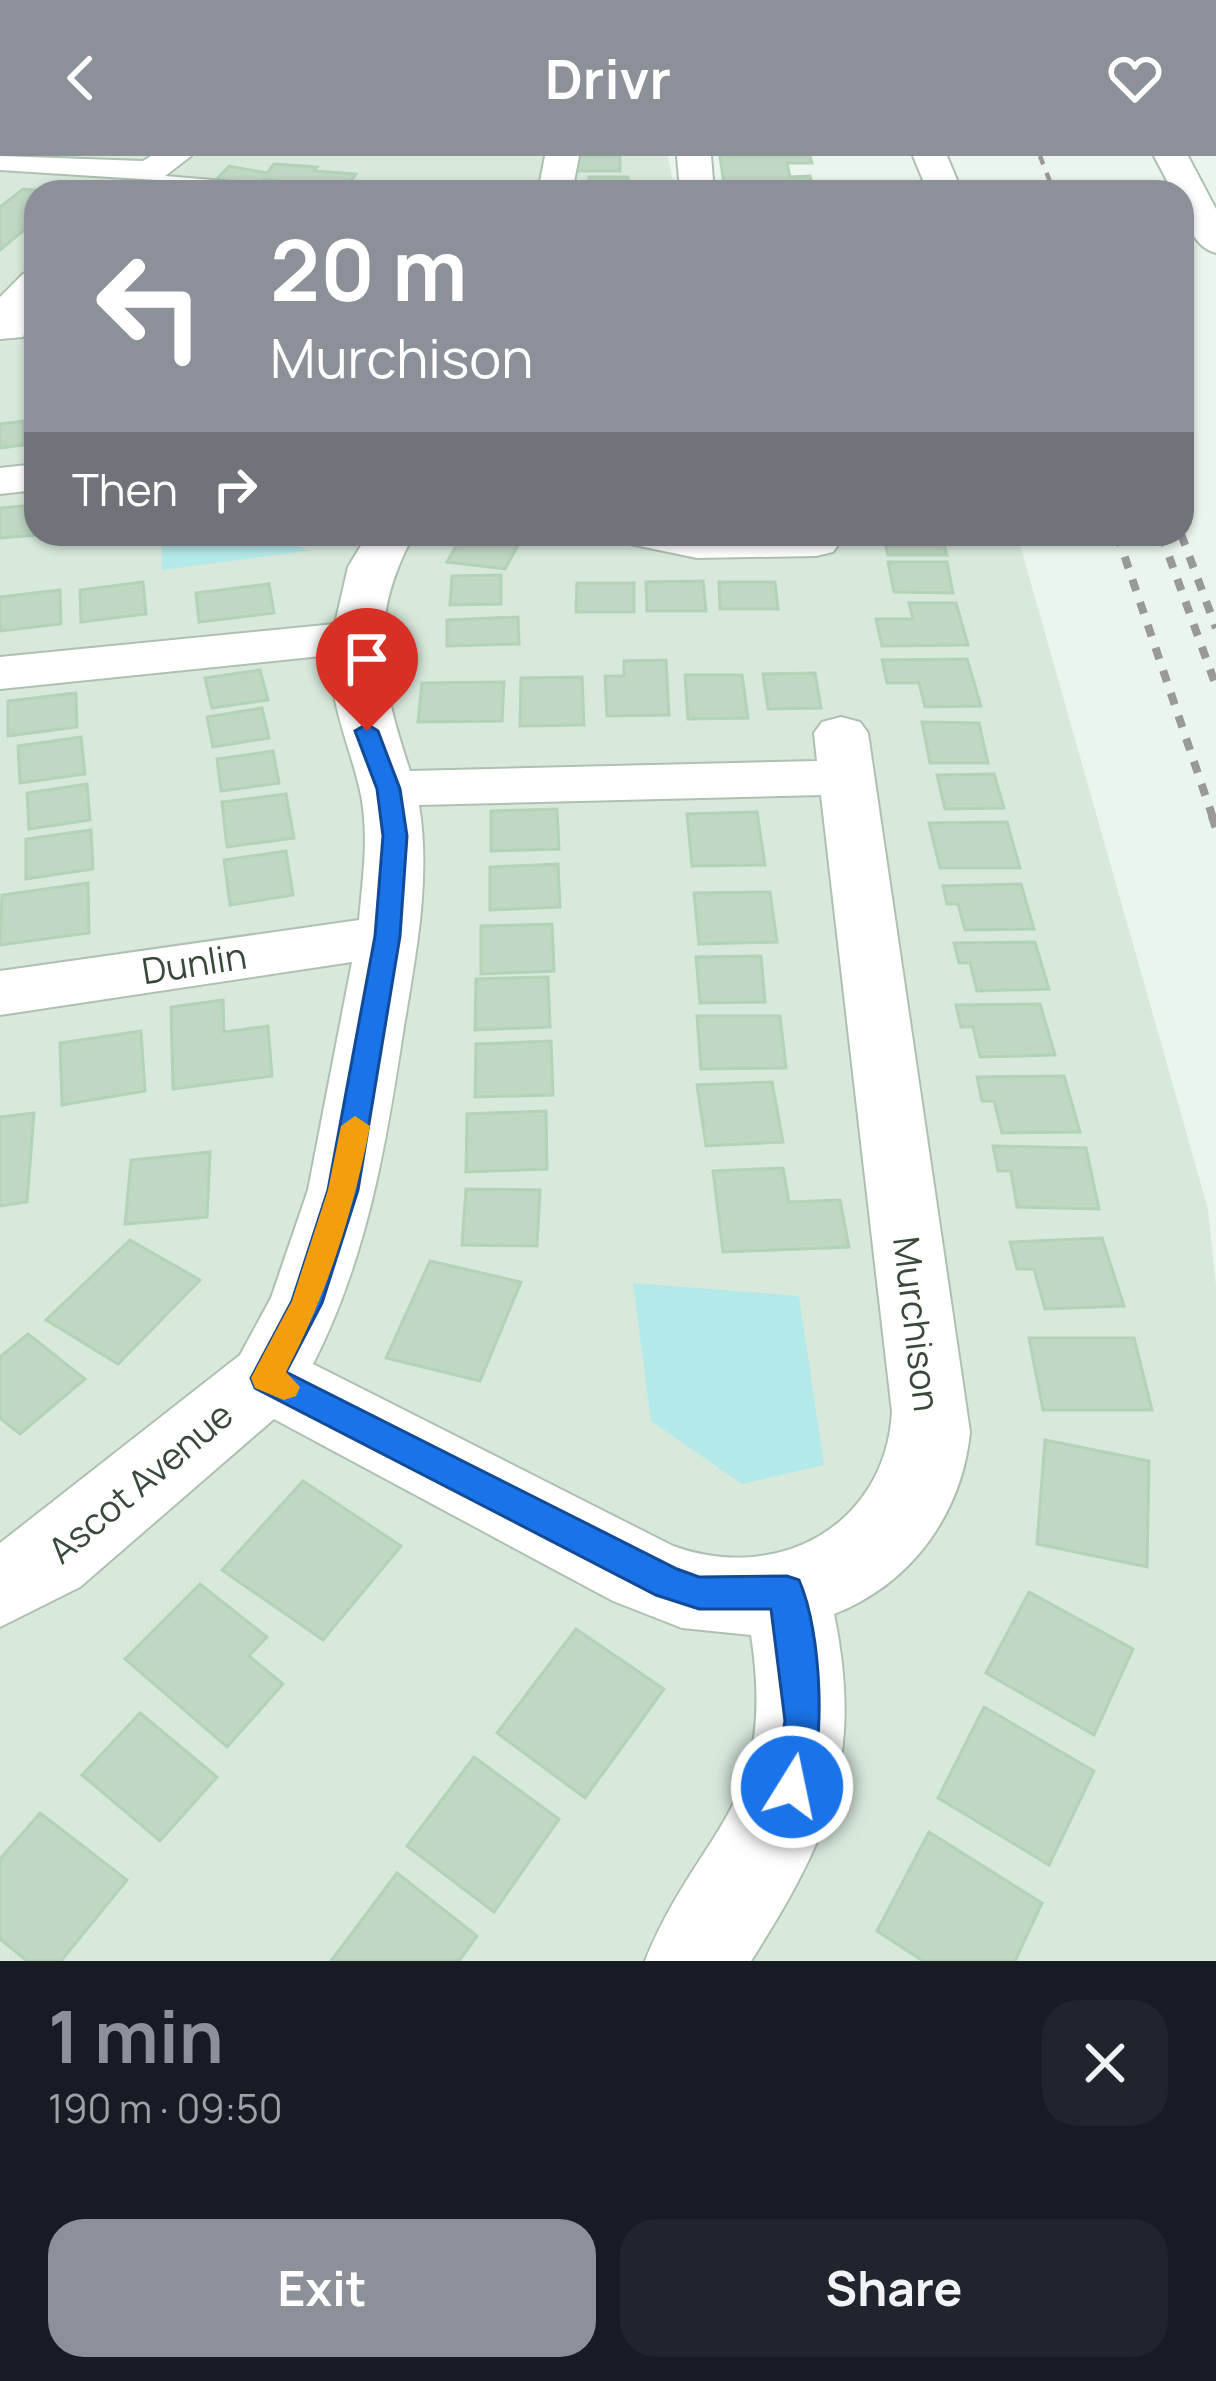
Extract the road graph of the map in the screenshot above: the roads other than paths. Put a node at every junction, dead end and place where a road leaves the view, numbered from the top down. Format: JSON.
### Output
{"nodes":[{"id":1,"x":1172,"y":156,"type":"edge"},
{"id":2,"x":0,"y":160,"type":"edge"},
{"id":3,"x":172,"y":171,"type":"edge"},
{"id":4,"x":1191,"y":180,"type":"edge"},
{"id":5,"x":1204,"y":197,"type":"edge"},
{"id":6,"x":1216,"y":242,"type":"edge"},
{"id":7,"x":24,"y":294,"type":"edge"},
{"id":8,"x":15,"y":329,"type":"edge"},
{"id":9,"x":373,"y":546,"type":"edge"},
{"id":10,"x":727,"y":546,"type":"edge"},
{"id":11,"x":818,"y":552,"type":"edge"},
{"id":12,"x":357,"y":637,"type":"junction"},
{"id":13,"x":0,"y":673,"type":"edge"},
{"id":14,"x":388,"y":789,"type":"junction"},
{"id":15,"x":388,"y":936,"type":"junction"},
{"id":16,"x":0,"y":993,"type":"edge"},
{"id":17,"x":267,"y":1378,"type":"junction"},
{"id":18,"x":0,"y":1587,"type":"edge"},
{"id":19,"x":787,"y":1592,"type":"junction"},
{"id":20,"x":694,"y":1961,"type":"edge"}],
"edges":[{"from":1,"to":4,"type":"street"},
{"from":2,"to":3,"type":"street"},
{"from":5,"to":6,"type":"street"},
{"from":7,"to":8,"type":"street"},
{"from":9,"to":12,"type":"street","name":"Ascot Avenue"},
{"from":10,"to":11,"type":"street"},
{"from":12,"to":13,"type":"street"},
{"from":12,"to":14,"type":"street","name":"Ascot Avenue"},
{"from":14,"to":15,"type":"street","name":"Ascot Avenue"},
{"from":14,"to":19,"type":"street","name":"Murchison"},
{"from":15,"to":16,"type":"street","name":"Dunlin"},
{"from":15,"to":17,"type":"street","name":"Ascot Avenue"},
{"from":17,"to":18,"type":"street","name":"Ascot Avenue"},
{"from":17,"to":19,"type":"street","name":"Murchison"},
{"from":19,"to":20,"type":"street"}]}
